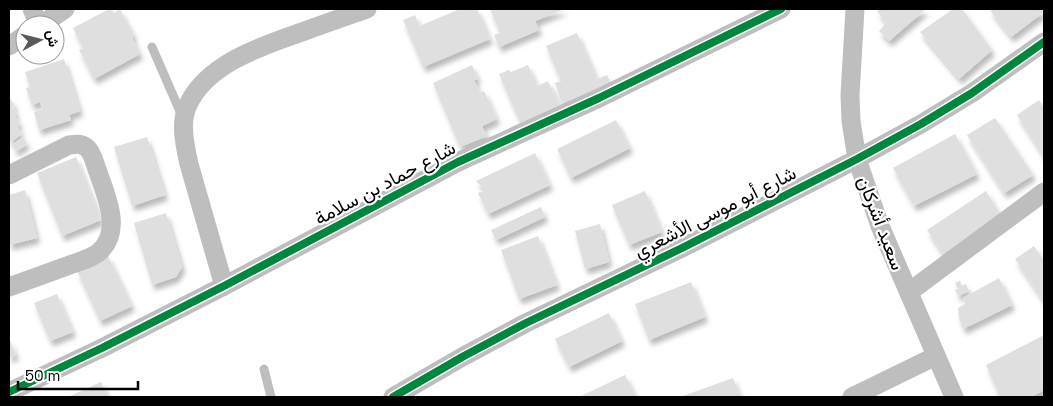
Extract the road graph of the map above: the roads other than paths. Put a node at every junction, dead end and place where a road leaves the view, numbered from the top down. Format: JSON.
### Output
{"nodes":[{"id":1,"x":367,"y":9,"type":"edge"},
{"id":2,"x":781,"y":9,"type":"edge"},
{"id":3,"x":855,"y":9,"type":"edge"},
{"id":4,"x":1044,"y":42,"type":"edge"},
{"id":5,"x":152,"y":47,"type":"dead end"},
{"id":6,"x":184,"y":121,"type":"junction"},
{"id":7,"x":857,"y":159,"type":"junction"},
{"id":8,"x":9,"y":174,"type":"edge"},
{"id":9,"x":1044,"y":192,"type":"edge"},
{"id":10,"x":224,"y":286,"type":"junction"},
{"id":11,"x":9,"y":287,"type":"edge"},
{"id":12,"x":909,"y":292,"type":"junction"},
{"id":13,"x":936,"y":356,"type":"junction"},
{"id":14,"x":264,"y":370,"type":"dead end"},
{"id":15,"x":9,"y":392,"type":"edge"},
{"id":16,"x":271,"y":397,"type":"edge"},
{"id":17,"x":393,"y":397,"type":"edge"},
{"id":18,"x":852,"y":397,"type":"edge"},
{"id":19,"x":954,"y":397,"type":"edge"}],
"edges":[{"from":1,"to":6,"type":"street"},
{"from":2,"to":10,"type":"street","name":"شارع حماد بن سلامة"},
{"from":3,"to":7,"type":"street","name":"سعيد أشركان"},
{"from":4,"to":7,"type":"street","name":"شارع أبو موسى الأشعري"},
{"from":5,"to":6,"type":"lane"},
{"from":6,"to":10,"type":"street"},
{"from":7,"to":12,"type":"street","name":"سعيد أشركان"},
{"from":7,"to":17,"type":"street","name":"شارع أبو موسى الأشعري"},
{"from":8,"to":11,"type":"street"},
{"from":9,"to":12,"type":"street"},
{"from":10,"to":15,"type":"street","name":"شارع حماد بن سلامة"},
{"from":12,"to":13,"type":"street","name":"سعيد أشركان"},
{"from":13,"to":18,"type":"street"},
{"from":13,"to":19,"type":"street","name":"سعيد أشركان"},
{"from":14,"to":16,"type":"lane"}]}
